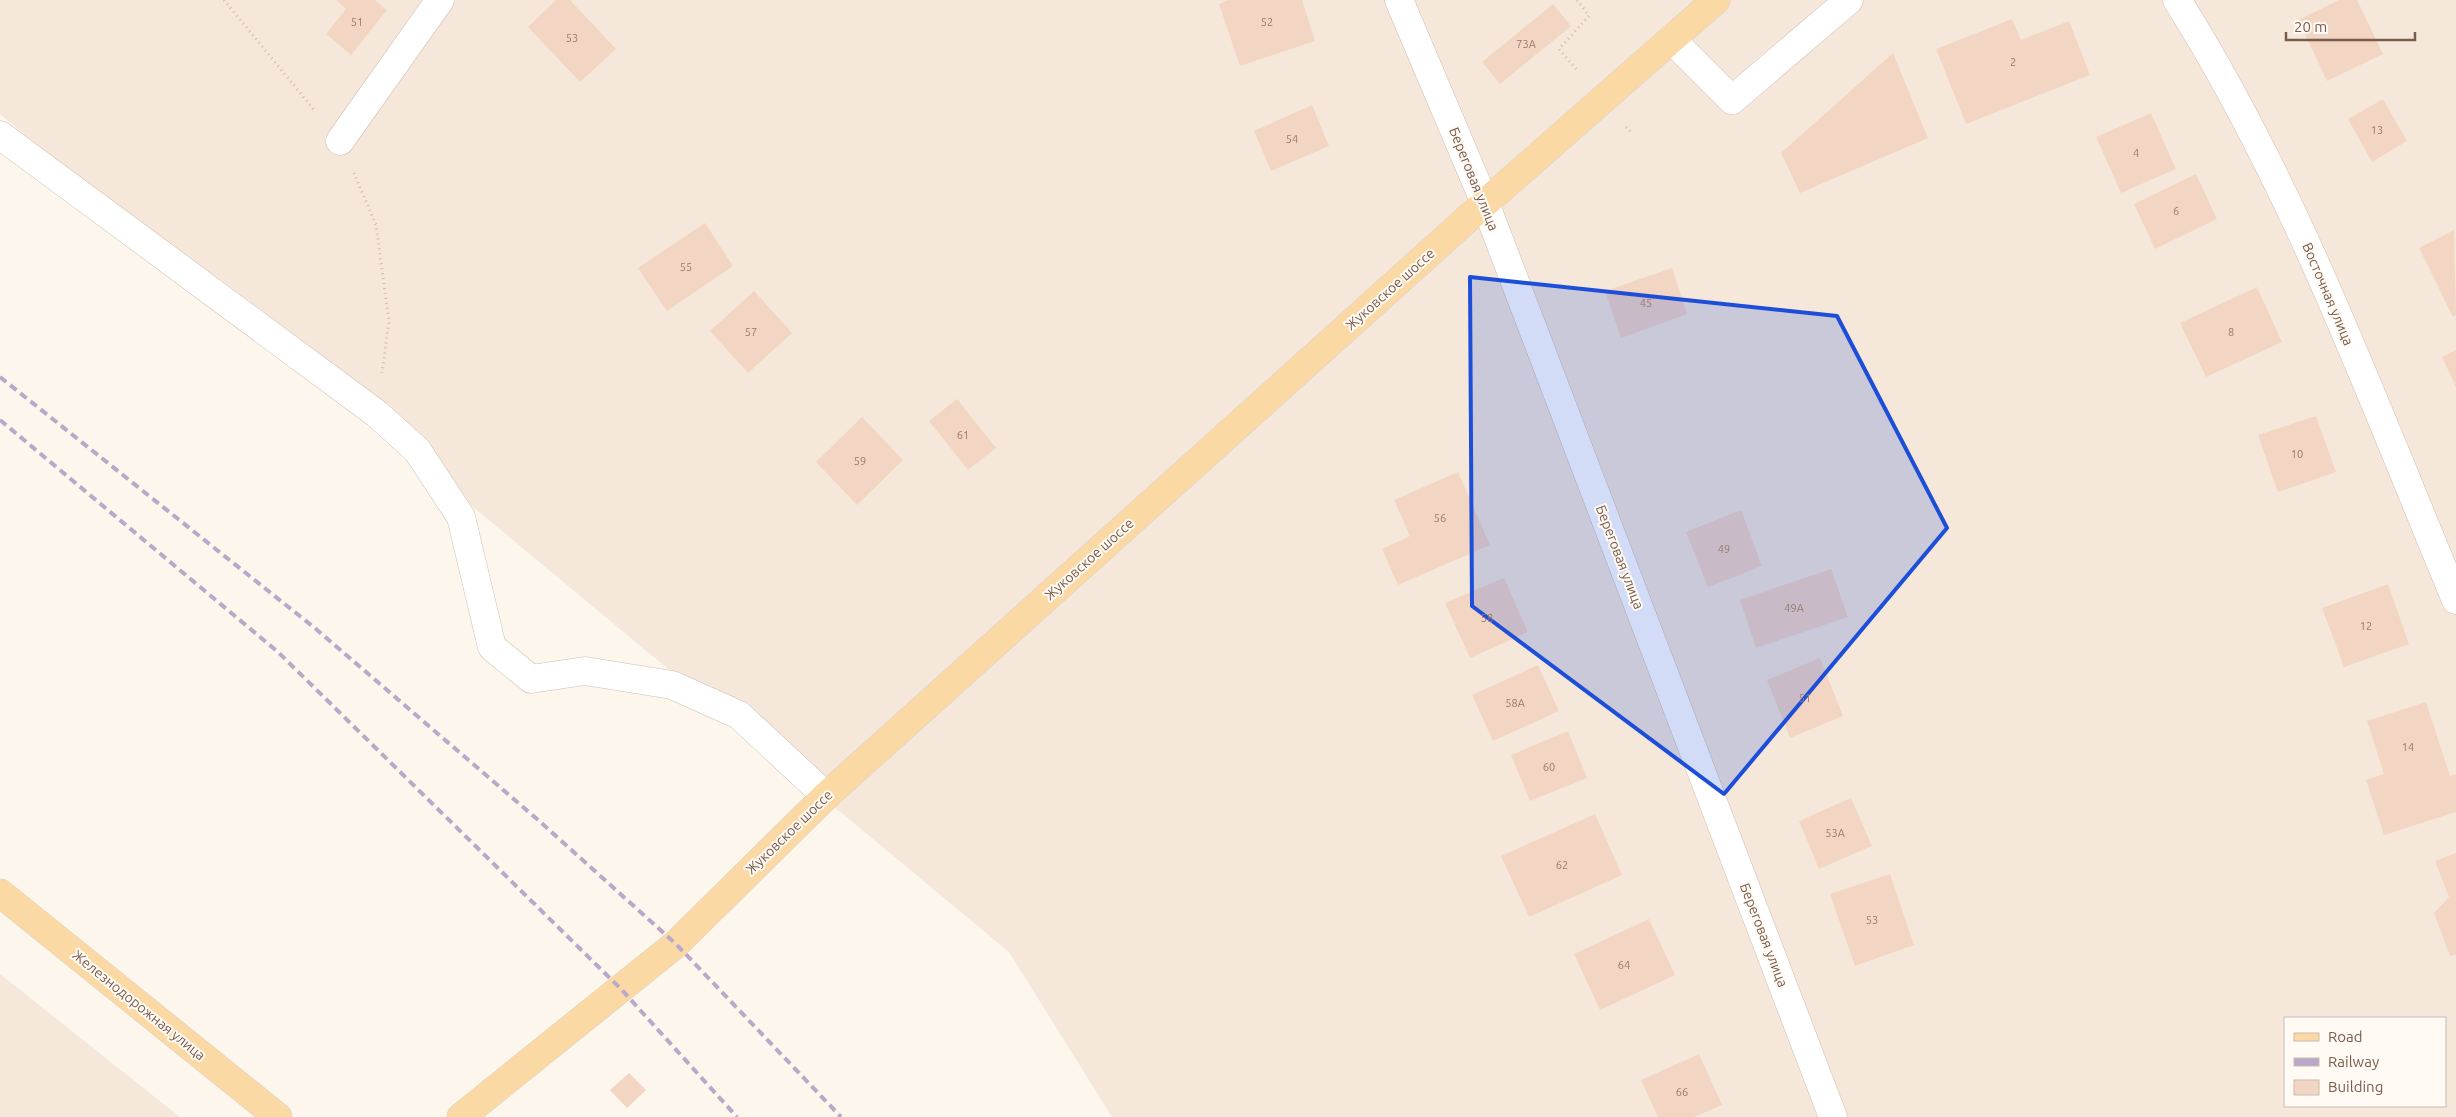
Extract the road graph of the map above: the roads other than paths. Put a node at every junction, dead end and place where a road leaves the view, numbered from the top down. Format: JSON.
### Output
{"nodes":[{"id":1,"x":440,"y":0,"type":"edge"},
{"id":2,"x":1399,"y":0,"type":"edge"},
{"id":3,"x":1716,"y":0,"type":"edge"},
{"id":4,"x":1849,"y":0,"type":"edge"},
{"id":5,"x":2177,"y":0,"type":"edge"},
{"id":6,"x":1671,"y":40,"type":"junction"},
{"id":7,"x":0,"y":135,"type":"edge"},
{"id":8,"x":340,"y":141,"type":"road end"},
{"id":9,"x":1485,"y":203,"type":"junction"},
{"id":10,"x":2456,"y":600,"type":"edge"},
{"id":11,"x":826,"y":796,"type":"junction"},
{"id":12,"x":0,"y":893,"type":"edge"},
{"id":13,"x":278,"y":1117,"type":"edge"},
{"id":14,"x":461,"y":1117,"type":"edge"},
{"id":15,"x":1833,"y":1117,"type":"edge"}],
"edges":[{"from":1,"to":8,"type":"street"},
{"from":2,"to":9,"type":"street","name":"Береговая улица"},
{"from":3,"to":6,"type":"main road","name":"Жуковское шоссе"},
{"from":4,"to":6,"type":"street"},
{"from":5,"to":10,"type":"street","name":"Восточная улица"},
{"from":6,"to":9,"type":"main road","name":"Жуковское шоссе"},
{"from":7,"to":11,"type":"street"},
{"from":9,"to":11,"type":"main road","name":"Жуковское шоссе"},
{"from":9,"to":15,"type":"street","name":"Береговая улица"},
{"from":11,"to":14,"type":"main road","name":"Жуковское шоссе"},
{"from":12,"to":13,"type":"main road","name":"Железнодорожная улица"}]}
